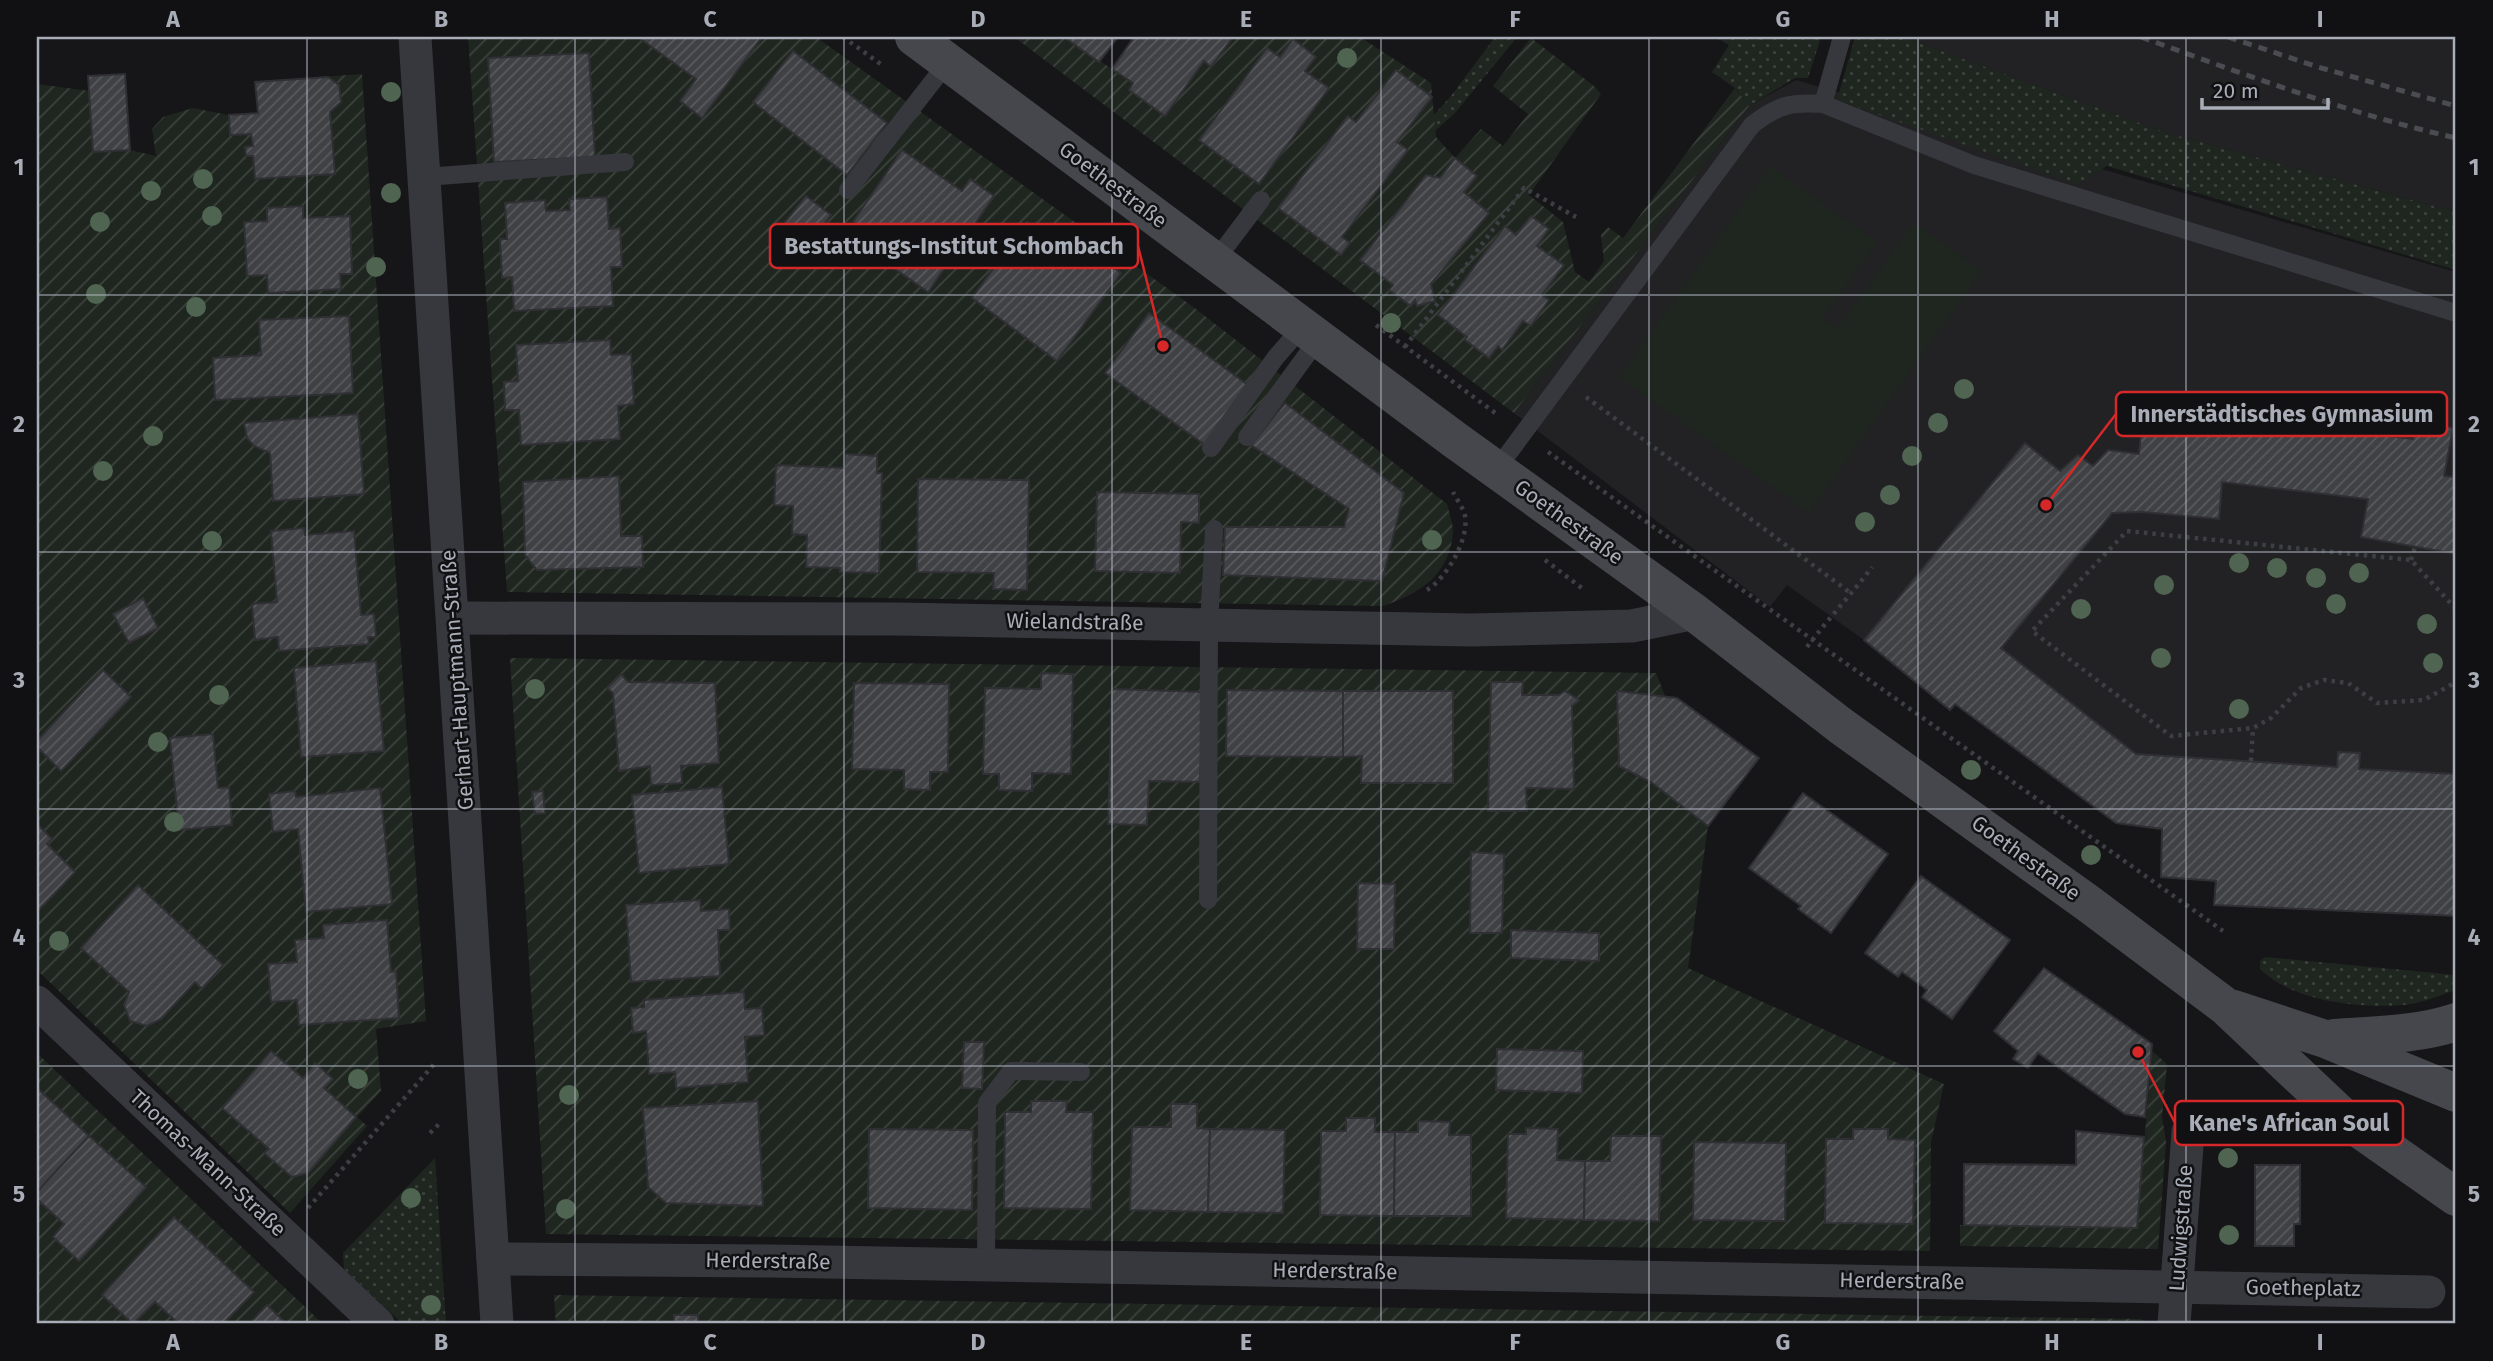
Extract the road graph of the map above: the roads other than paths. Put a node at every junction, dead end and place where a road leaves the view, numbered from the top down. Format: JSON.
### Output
{"nodes":[{"id":1,"x":415,"y":37,"type":"edge"},
{"id":2,"x":914,"y":37,"type":"edge"},
{"id":3,"x":1842,"y":37,"type":"edge"},
{"id":4,"x":948,"y":62,"type":"junction"},
{"id":5,"x":1823,"y":104,"type":"junction"},
{"id":6,"x":625,"y":162,"type":"dead end"},
{"id":7,"x":425,"y":177,"type":"junction"},
{"id":8,"x":848,"y":190,"type":"dead end"},
{"id":9,"x":1261,"y":200,"type":"dead end"},
{"id":10,"x":1215,"y":261,"type":"junction"},
{"id":11,"x":2456,"y":313,"type":"edge"},
{"id":12,"x":1311,"y":332,"type":"junction"},
{"id":13,"x":1247,"y":436,"type":"dead end"},
{"id":14,"x":1211,"y":448,"type":"dead end"},
{"id":15,"x":1496,"y":470,"type":"junction"},
{"id":16,"x":1214,"y":529,"type":"dead end"},
{"id":17,"x":1695,"y":613,"type":"junction"},
{"id":18,"x":454,"y":618,"type":"junction"},
{"id":19,"x":1209,"y":625,"type":"junction"},
{"id":20,"x":1208,"y":900,"type":"dead end"},
{"id":21,"x":37,"y":1002,"type":"edge"},
{"id":22,"x":2225,"y":1006,"type":"junction"},
{"id":23,"x":2456,"y":1022,"type":"edge"},
{"id":24,"x":2325,"y":1039,"type":"junction"},
{"id":25,"x":1081,"y":1072,"type":"dead end"},
{"id":26,"x":2456,"y":1093,"type":"edge"},
{"id":27,"x":2188,"y":1132,"type":"dead end"},
{"id":28,"x":2456,"y":1197,"type":"edge"},
{"id":29,"x":493,"y":1259,"type":"junction"},
{"id":30,"x":986,"y":1265,"type":"junction"},
{"id":31,"x":2176,"y":1286,"type":"junction"},
{"id":32,"x":2430,"y":1292,"type":"dead end"},
{"id":33,"x":378,"y":1324,"type":"edge"},
{"id":34,"x":497,"y":1324,"type":"edge"},
{"id":35,"x":2174,"y":1324,"type":"edge"}],
"edges":[{"from":1,"to":7,"type":"street","name":"Gerhart-Hauptmann-Straße"},
{"from":2,"to":4,"type":"street","name":"Goethestraße"},
{"from":3,"to":5,"type":"lane"},
{"from":4,"to":8,"type":"lane"},
{"from":4,"to":10,"type":"street","name":"Goethestraße"},
{"from":5,"to":11,"type":"lane"},
{"from":5,"to":15,"type":"lane"},
{"from":6,"to":7,"type":"lane"},
{"from":7,"to":18,"type":"street","name":"Gerhart-Hauptmann-Straße"},
{"from":9,"to":10,"type":"lane"},
{"from":10,"to":12,"type":"street","name":"Goethestraße"},
{"from":12,"to":13,"type":"lane"},
{"from":12,"to":14,"type":"lane"},
{"from":12,"to":15,"type":"street","name":"Goethestraße"},
{"from":15,"to":17,"type":"street","name":"Goethestraße"},
{"from":16,"to":19,"type":"lane"},
{"from":17,"to":19,"type":"street","name":"Wielandstraße"},
{"from":17,"to":22,"type":"street","name":"Goethestraße"},
{"from":18,"to":19,"type":"street","name":"Wielandstraße"},
{"from":18,"to":29,"type":"street","name":"Gerhart-Hauptmann-Straße"},
{"from":19,"to":20,"type":"lane"},
{"from":21,"to":33,"type":"street","name":"Thomas-Mann-Straße"},
{"from":22,"to":24,"type":"street"},
{"from":22,"to":28,"type":"street"},
{"from":23,"to":24,"type":"street"},
{"from":24,"to":26,"type":"street"},
{"from":25,"to":30,"type":"lane"},
{"from":27,"to":31,"type":"street","name":"Ludwigstraße"},
{"from":29,"to":30,"type":"street","name":"Herderstraße"},
{"from":29,"to":34,"type":"street","name":"Gerhart-Hauptmann-Straße"},
{"from":30,"to":31,"type":"street","name":"Herderstraße"},
{"from":31,"to":32,"type":"street","name":"Goetheplatz"},
{"from":31,"to":35,"type":"street","name":"Ludwigstraße"}]}
